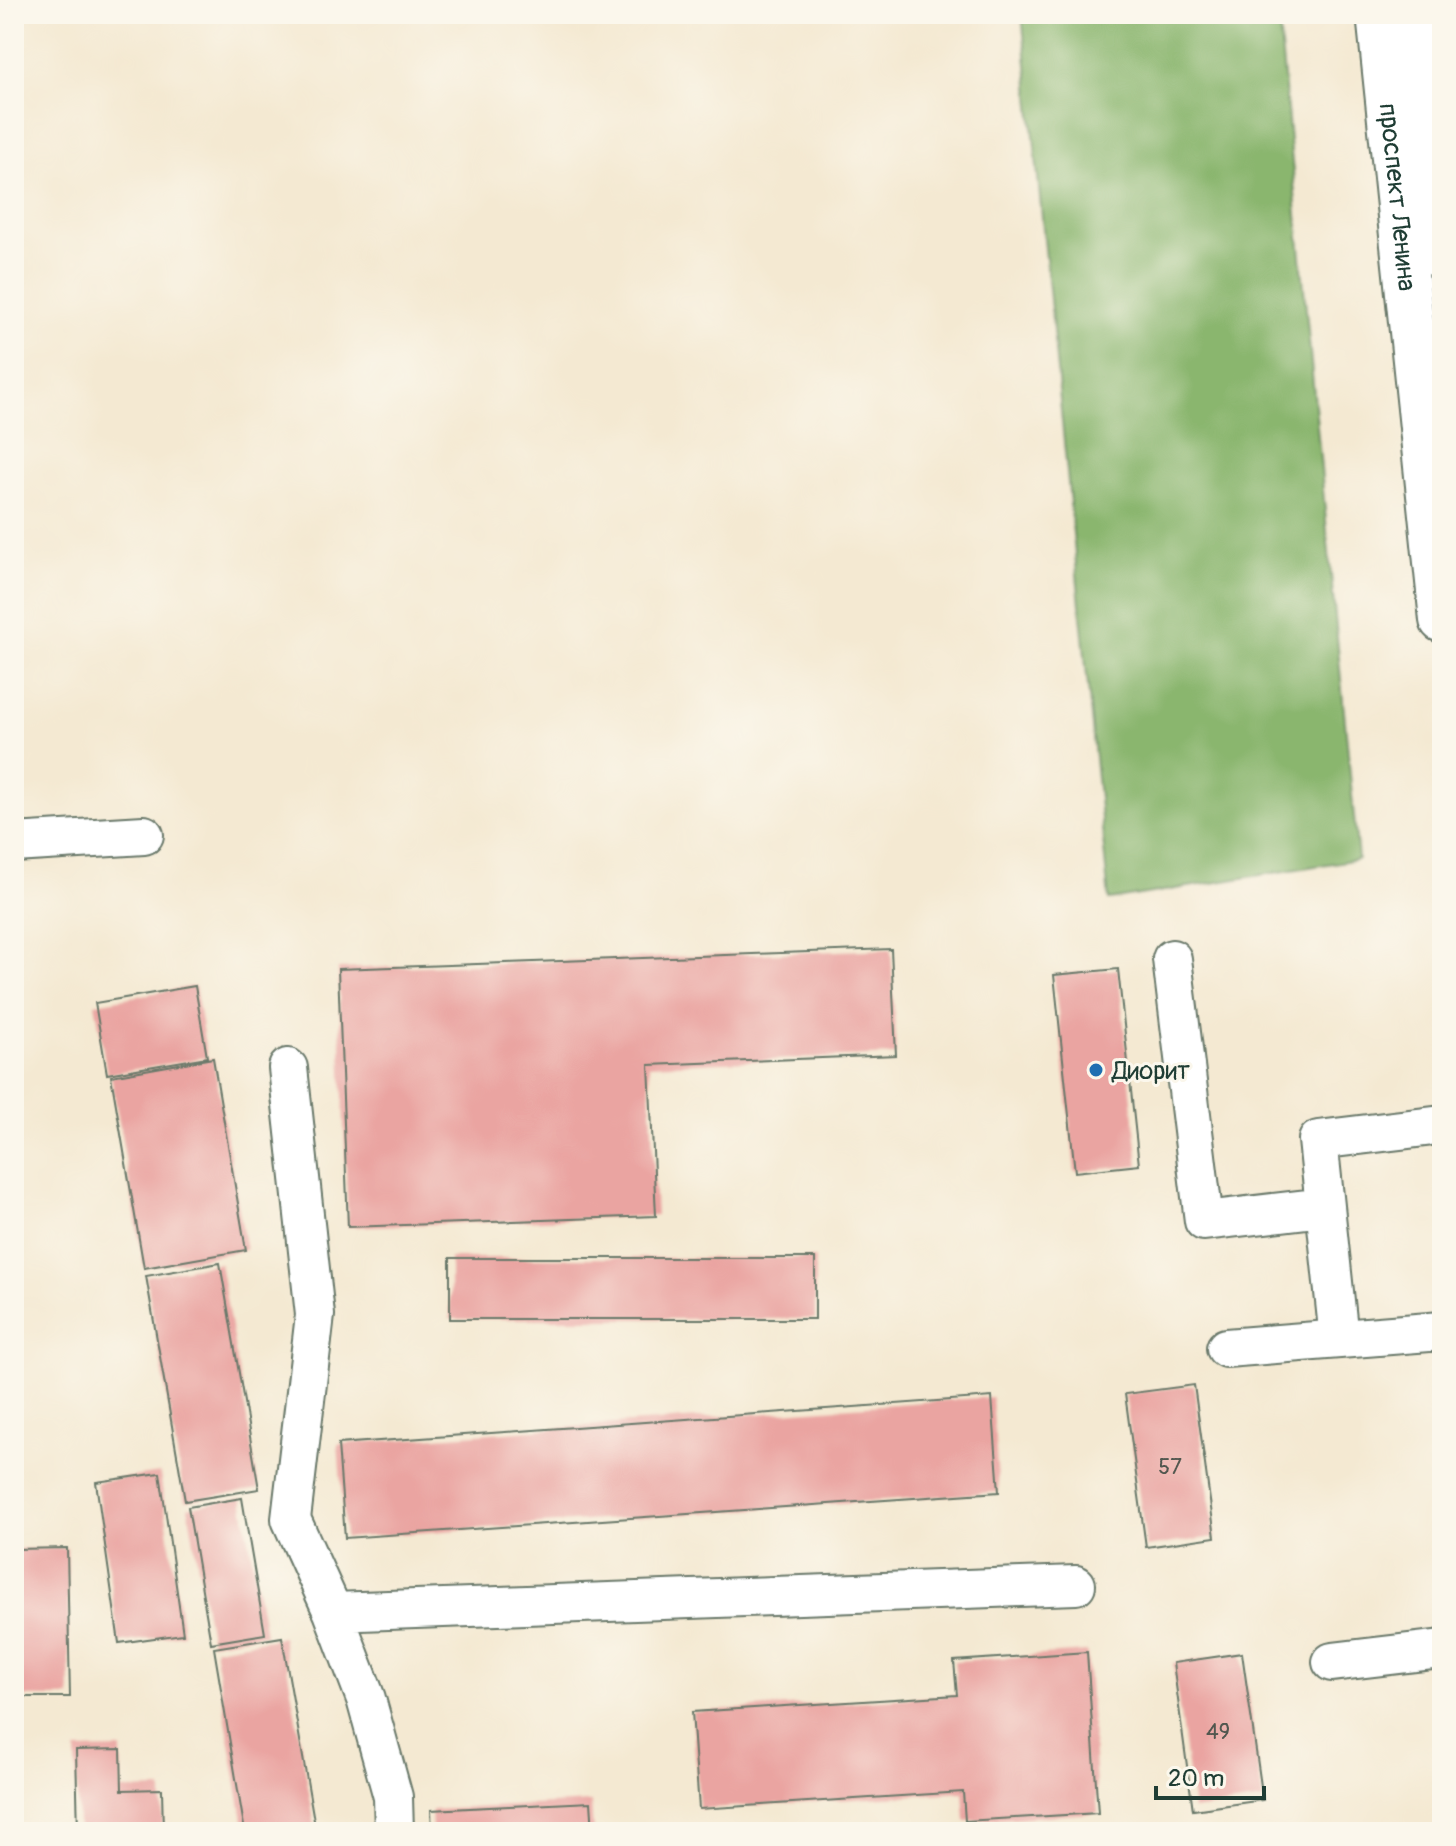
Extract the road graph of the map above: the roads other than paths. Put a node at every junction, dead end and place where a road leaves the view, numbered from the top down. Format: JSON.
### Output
{"nodes":[{"id":1,"x":1379,"y":14,"type":"edge"},
{"id":2,"x":1416,"y":14,"type":"edge"},
{"id":3,"x":1442,"y":257,"type":"edge"},
{"id":4,"x":1442,"y":620,"type":"edge"},
{"id":5,"x":144,"y":835,"type":"dead end"},
{"id":6,"x":14,"y":843,"type":"edge"},
{"id":7,"x":1172,"y":959,"type":"dead end"},
{"id":8,"x":288,"y":1068,"type":"dead end"},
{"id":9,"x":1442,"y":1125,"type":"edge"},
{"id":10,"x":1324,"y":1207,"type":"junction"},
{"id":11,"x":1442,"y":1331,"type":"edge"},
{"id":12,"x":1339,"y":1339,"type":"junction"},
{"id":13,"x":1226,"y":1348,"type":"dead end"},
{"id":14,"x":1076,"y":1585,"type":"dead end"},
{"id":15,"x":333,"y":1612,"type":"junction"},
{"id":16,"x":1442,"y":1649,"type":"edge"},
{"id":17,"x":1332,"y":1662,"type":"dead end"},
{"id":18,"x":394,"y":1832,"type":"edge"}],
"edges":[{"from":1,"to":4,"type":"main road","name":"проспект Ленина"},
{"from":2,"to":3,"type":"main road","name":"проспект Ленина"},
{"from":5,"to":6,"type":"lane"},
{"from":7,"to":10,"type":"lane"},
{"from":8,"to":15,"type":"lane"},
{"from":9,"to":10,"type":"lane"},
{"from":10,"to":12,"type":"lane"},
{"from":11,"to":12,"type":"lane"},
{"from":12,"to":13,"type":"lane"},
{"from":14,"to":15,"type":"lane"},
{"from":15,"to":18,"type":"lane"},
{"from":16,"to":17,"type":"lane"}]}
